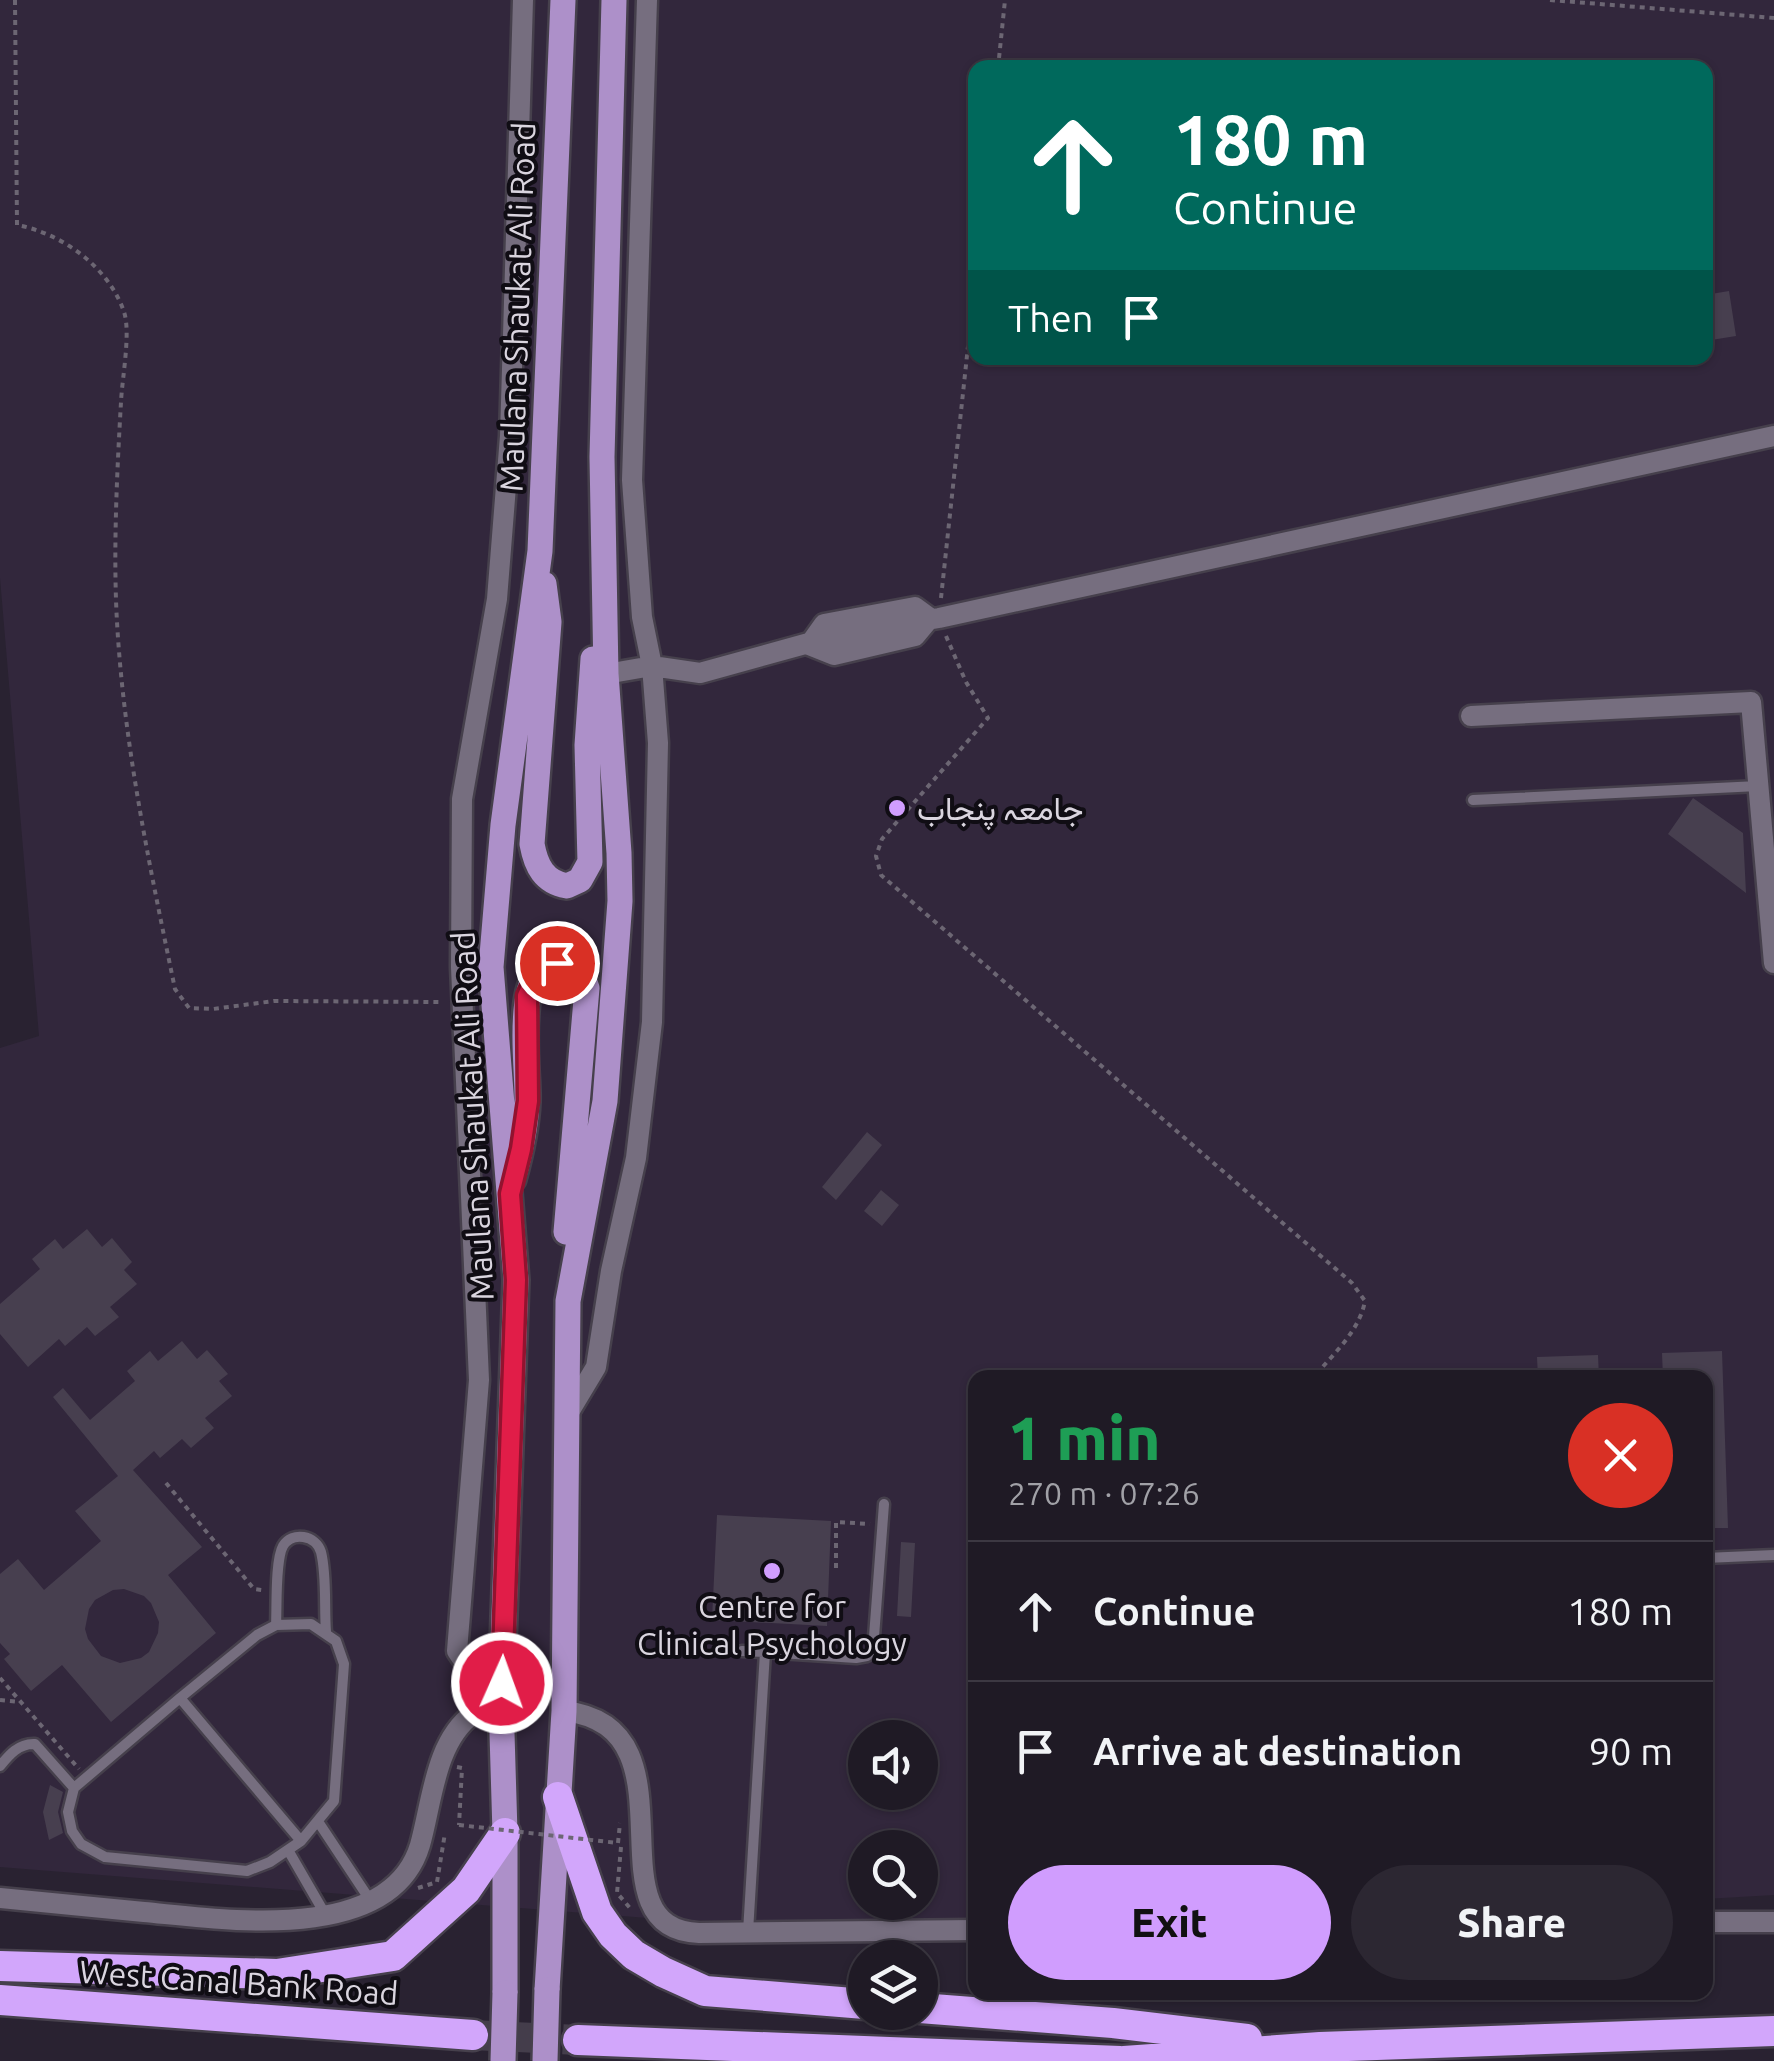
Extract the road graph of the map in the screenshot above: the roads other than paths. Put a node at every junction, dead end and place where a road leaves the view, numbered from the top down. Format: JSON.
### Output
{"nodes":[{"id":1,"x":522,"y":0,"type":"edge"},
{"id":2,"x":563,"y":0,"type":"edge"},
{"id":3,"x":614,"y":0,"type":"edge"},
{"id":4,"x":647,"y":0,"type":"edge"},
{"id":5,"x":1774,"y":436,"type":"edge"},
{"id":6,"x":540,"y":552,"type":"junction"},
{"id":7,"x":604,"y":575,"type":"junction"},
{"id":8,"x":934,"y":618,"type":"junction"},
{"id":9,"x":810,"y":645,"type":"junction"},
{"id":10,"x":652,"y":666,"type":"junction"},
{"id":11,"x":606,"y":674,"type":"junction"},
{"id":12,"x":1471,"y":716,"type":"dead end"},
{"id":13,"x":1758,"y":786,"type":"junction"},
{"id":14,"x":1472,"y":800,"type":"dead end"},
{"id":15,"x":1774,"y":963,"type":"edge"},
{"id":16,"x":510,"y":1194,"type":"junction"},
{"id":17,"x":570,"y":1283,"type":"junction"},
{"id":18,"x":569,"y":1412,"type":"junction"},
{"id":19,"x":884,"y":1504,"type":"dead end"},
{"id":20,"x":1774,"y":1555,"type":"edge"},
{"id":21,"x":1713,"y":1558,"type":"edge"},
{"id":22,"x":276,"y":1626,"type":"junction"},
{"id":23,"x":326,"y":1632,"type":"junction"},
{"id":24,"x":742,"y":1652,"type":"dead end"},
{"id":25,"x":765,"y":1652,"type":"junction"},
{"id":26,"x":501,"y":1692,"type":"junction"},
{"id":27,"x":180,"y":1698,"type":"junction"},
{"id":28,"x":564,"y":1711,"type":"junction"},
{"id":29,"x":0,"y":1766,"type":"edge"},
{"id":30,"x":74,"y":1788,"type":"junction"},
{"id":31,"x":558,"y":1797,"type":"junction"},
{"id":32,"x":319,"y":1823,"type":"junction"},
{"id":33,"x":505,"y":1834,"type":"junction"},
{"id":34,"x":301,"y":1841,"type":"junction"},
{"id":35,"x":288,"y":1850,"type":"junction"},
{"id":36,"x":0,"y":1898,"type":"edge"},
{"id":37,"x":370,"y":1901,"type":"junction"},
{"id":38,"x":327,"y":1916,"type":"junction"},
{"id":39,"x":1713,"y":1922,"type":"edge"},
{"id":40,"x":1774,"y":1922,"type":"edge"},
{"id":41,"x":968,"y":1930,"type":"edge"},
{"id":42,"x":748,"y":1932,"type":"junction"},
{"id":43,"x":0,"y":1966,"type":"edge"},
{"id":44,"x":0,"y":2000,"type":"edge"},
{"id":45,"x":848,"y":2003,"type":"edge"},
{"id":46,"x":938,"y":2009,"type":"edge"},
{"id":47,"x":1774,"y":2031,"type":"edge"},
{"id":48,"x":473,"y":2034,"type":"tunnel mouth"},
{"id":49,"x":578,"y":2040,"type":"tunnel mouth"},
{"id":50,"x":1320,"y":2047,"type":"junction"},
{"id":51,"x":503,"y":2061,"type":"edge"},
{"id":52,"x":545,"y":2061,"type":"edge"},
{"id":53,"x":1122,"y":2061,"type":"edge"}],
"edges":[{"from":1,"to":26,"type":"street"},
{"from":2,"to":6,"type":"main road","name":"Maulana Shaukat Ali Road"},
{"from":3,"to":7,"type":"main road"},
{"from":4,"to":10,"type":"street"},
{"from":5,"to":8,"type":"street"},
{"from":6,"to":7,"type":"main road"},
{"from":6,"to":16,"type":"main road","name":"Maulana Shaukat Ali Road"},
{"from":7,"to":11,"type":"main road"},
{"from":8,"to":9,"type":"street"},
{"from":8,"to":9,"type":"street"},
{"from":9,"to":10,"type":"street"},
{"from":10,"to":11,"type":"street"},
{"from":10,"to":18,"type":"street"},
{"from":11,"to":17,"type":"main road"},
{"from":12,"to":13,"type":"street"},
{"from":13,"to":14,"type":"lane"},
{"from":13,"to":15,"type":"street"},
{"from":16,"to":17,"type":"main road"},
{"from":16,"to":26,"type":"main road","name":"Maulana Shaukat Ali Road"},
{"from":17,"to":18,"type":"main road"},
{"from":18,"to":28,"type":"main road"},
{"from":19,"to":25,"type":"lane"},
{"from":20,"to":21,"type":"lane"},
{"from":22,"to":23,"type":"lane"},
{"from":22,"to":23,"type":"lane"},
{"from":22,"to":27,"type":"lane"},
{"from":23,"to":32,"type":"lane"},
{"from":24,"to":25,"type":"lane"},
{"from":25,"to":42,"type":"lane"},
{"from":26,"to":33,"type":"main road","name":"Maulana Shaukat Ali Road"},
{"from":26,"to":37,"type":"street","name":"West Canal Bank Road"},
{"from":27,"to":30,"type":"lane"},
{"from":27,"to":34,"type":"lane"},
{"from":28,"to":31,"type":"main road"},
{"from":28,"to":42,"type":"street"},
{"from":29,"to":30,"type":"lane"},
{"from":30,"to":35,"type":"lane"},
{"from":31,"to":45,"type":"highway"},
{"from":31,"to":52,"type":"main road","bridge":true},
{"from":32,"to":34,"type":"lane"},
{"from":32,"to":37,"type":"lane"},
{"from":33,"to":43,"type":"highway"},
{"from":33,"to":51,"type":"main road","name":"Maulana Shaukat Ali Road","bridge":true},
{"from":34,"to":35,"type":"lane"},
{"from":35,"to":38,"type":"lane"},
{"from":36,"to":38,"type":"street","name":"West Canal Bank Road"},
{"from":37,"to":38,"type":"street","name":"West Canal Bank Road"},
{"from":39,"to":40,"type":"street"},
{"from":41,"to":42,"type":"street"},
{"from":44,"to":48,"type":"highway","name":"West Canal Bank Road"},
{"from":46,"to":50,"type":"highway"},
{"from":47,"to":50,"type":"highway"},
{"from":49,"to":53,"type":"highway"},
{"from":50,"to":53,"type":"highway"}]}
